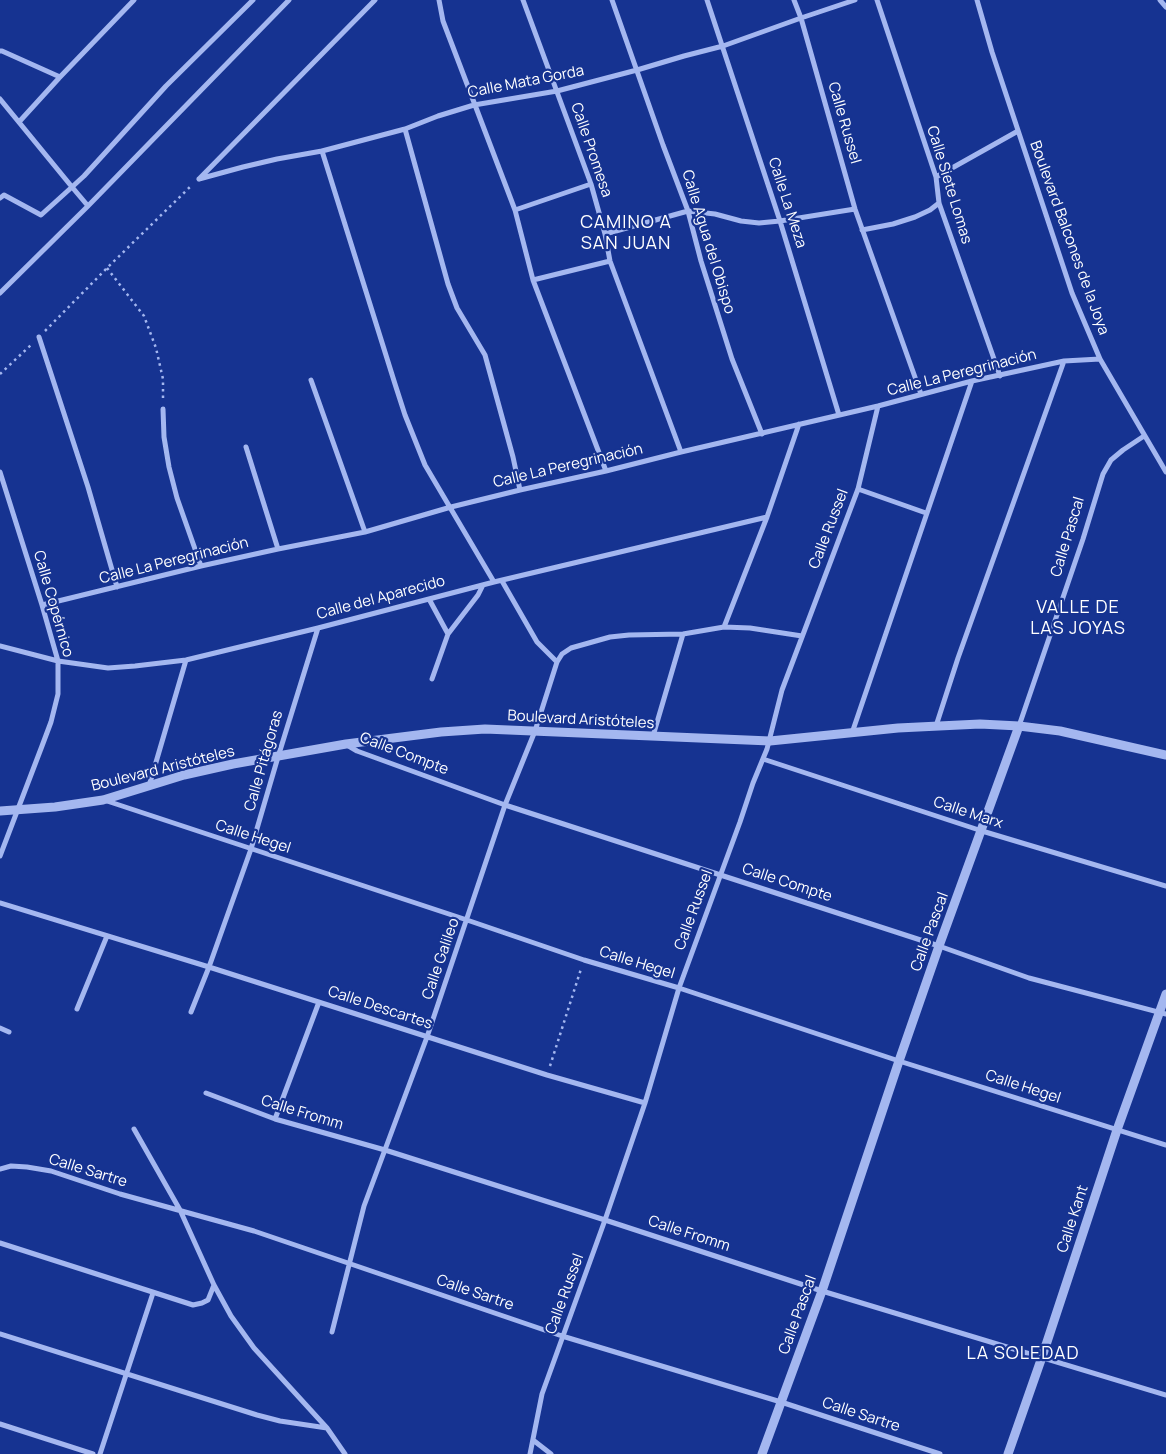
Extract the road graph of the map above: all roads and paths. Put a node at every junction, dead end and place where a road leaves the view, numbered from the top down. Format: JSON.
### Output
{"nodes":[{"id":1,"x":134,"y":0,"type":"edge"},
{"id":2,"x":253,"y":0,"type":"edge"},
{"id":3,"x":289,"y":0,"type":"edge"},
{"id":4,"x":375,"y":0,"type":"edge"},
{"id":5,"x":439,"y":0,"type":"edge"},
{"id":6,"x":523,"y":0,"type":"edge"},
{"id":7,"x":612,"y":0,"type":"edge"},
{"id":8,"x":707,"y":0,"type":"edge"},
{"id":9,"x":794,"y":0,"type":"edge"},
{"id":10,"x":855,"y":0,"type":"edge"},
{"id":11,"x":877,"y":0,"type":"edge"},
{"id":12,"x":978,"y":0,"type":"edge"},
{"id":13,"x":1160,"y":0,"type":"edge"},
{"id":14,"x":1166,"y":7,"type":"edge"},
{"id":15,"x":801,"y":18,"type":"junction"},
{"id":16,"x":723,"y":46,"type":"junction"},
{"id":17,"x":0,"y":51,"type":"edge"},
{"id":18,"x":637,"y":70,"type":"junction"},
{"id":19,"x":60,"y":77,"type":"junction"},
{"id":20,"x":557,"y":91,"type":"junction"},
{"id":21,"x":0,"y":99,"type":"edge"},
{"id":22,"x":474,"y":105,"type":"junction"},
{"id":23,"x":19,"y":122,"type":"junction"},
{"id":24,"x":405,"y":130,"type":"junction"},
{"id":25,"x":1018,"y":131,"type":"junction"},
{"id":26,"x":322,"y":151,"type":"junction"},
{"id":27,"x":936,"y":177,"type":"junction"},
{"id":28,"x":199,"y":179,"type":"junction"},
{"id":29,"x":591,"y":184,"type":"junction"},
{"id":30,"x":72,"y":187,"type":"junction"},
{"id":31,"x":0,"y":198,"type":"edge"},
{"id":32,"x":939,"y":203,"type":"junction"},
{"id":33,"x":88,"y":206,"type":"junction"},
{"id":34,"x":855,"y":209,"type":"junction"},
{"id":35,"x":515,"y":210,"type":"junction"},
{"id":36,"x":688,"y":211,"type":"junction"},
{"id":37,"x":780,"y":221,"type":"junction"},
{"id":38,"x":862,"y":230,"type":"junction"},
{"id":39,"x":605,"y":234,"type":"junction"},
{"id":40,"x":610,"y":261,"type":"junction"},
{"id":41,"x":107,"y":268,"type":"junction"},
{"id":42,"x":533,"y":280,"type":"junction"},
{"id":43,"x":0,"y":293,"type":"edge"},
{"id":44,"x":39,"y":337,"type":"junction"},
{"id":45,"x":1100,"y":360,"type":"junction"},
{"id":46,"x":1064,"y":361,"type":"junction"},
{"id":47,"x":0,"y":374,"type":"edge"},
{"id":48,"x":1000,"y":376,"type":"junction"},
{"id":49,"x":310,"y":380,"type":"dead end"},
{"id":50,"x":972,"y":381,"type":"junction"},
{"id":51,"x":920,"y":394,"type":"junction"},
{"id":52,"x":878,"y":406,"type":"junction"},
{"id":53,"x":163,"y":409,"type":"joint"},
{"id":54,"x":839,"y":415,"type":"junction"},
{"id":55,"x":799,"y":424,"type":"junction"},
{"id":56,"x":762,"y":434,"type":"junction"},
{"id":57,"x":1144,"y":436,"type":"junction"},
{"id":58,"x":246,"y":447,"type":"dead end"},
{"id":59,"x":681,"y":452,"type":"junction"},
{"id":60,"x":606,"y":471,"type":"junction"},
{"id":61,"x":0,"y":472,"type":"edge"},
{"id":62,"x":1166,"y":472,"type":"edge"},
{"id":63,"x":520,"y":490,"type":"junction"},
{"id":64,"x":858,"y":490,"type":"junction"},
{"id":65,"x":450,"y":507,"type":"junction"},
{"id":66,"x":926,"y":512,"type":"junction"},
{"id":67,"x":767,"y":517,"type":"junction"},
{"id":68,"x":365,"y":532,"type":"junction"},
{"id":69,"x":278,"y":548,"type":"junction"},
{"id":70,"x":201,"y":566,"type":"junction"},
{"id":71,"x":502,"y":580,"type":"junction"},
{"id":72,"x":494,"y":582,"type":"junction"},
{"id":73,"x":483,"y":586,"type":"junction"},
{"id":74,"x":117,"y":588,"type":"junction"},
{"id":75,"x":428,"y":599,"type":"junction"},
{"id":76,"x":42,"y":605,"type":"junction"},
{"id":77,"x":724,"y":627,"type":"junction"},
{"id":78,"x":318,"y":628,"type":"junction"},
{"id":79,"x":448,"y":634,"type":"junction"},
{"id":80,"x":683,"y":634,"type":"junction"},
{"id":81,"x":802,"y":636,"type":"junction"},
{"id":82,"x":0,"y":646,"type":"edge"},
{"id":83,"x":186,"y":660,"type":"junction"},
{"id":84,"x":58,"y":661,"type":"junction"},
{"id":85,"x":556,"y":662,"type":"junction"},
{"id":86,"x":432,"y":678,"type":"dead end"},
{"id":87,"x":936,"y":726,"type":"junction"},
{"id":88,"x":1019,"y":726,"type":"junction"},
{"id":89,"x":535,"y":731,"type":"junction"},
{"id":90,"x":852,"y":733,"type":"junction"},
{"id":91,"x":653,"y":737,"type":"junction"},
{"id":92,"x":770,"y":741,"type":"junction"},
{"id":93,"x":346,"y":744,"type":"junction"},
{"id":94,"x":1166,"y":755,"type":"edge"},
{"id":95,"x":278,"y":757,"type":"junction"},
{"id":96,"x":763,"y":759,"type":"junction"},
{"id":97,"x":148,"y":787,"type":"junction"},
{"id":98,"x":103,"y":800,"type":"junction"},
{"id":99,"x":505,"y":805,"type":"junction"},
{"id":100,"x":17,"y":810,"type":"junction"},
{"id":101,"x":0,"y":811,"type":"edge"},
{"id":102,"x":982,"y":831,"type":"junction"},
{"id":103,"x":251,"y":849,"type":"junction"},
{"id":104,"x":0,"y":856,"type":"edge"},
{"id":105,"x":720,"y":874,"type":"junction"},
{"id":106,"x":1166,"y":886,"type":"edge"},
{"id":107,"x":0,"y":903,"type":"edge"},
{"id":108,"x":467,"y":920,"type":"junction"},
{"id":109,"x":107,"y":936,"type":"junction"},
{"id":110,"x":939,"y":946,"type":"junction"},
{"id":111,"x":584,"y":960,"type":"junction"},
{"id":112,"x":209,"y":967,"type":"junction"},
{"id":113,"x":679,"y":988,"type":"junction"},
{"id":114,"x":1166,"y":994,"type":"edge"},
{"id":115,"x":319,"y":1002,"type":"junction"},
{"id":116,"x":77,"y":1009,"type":"dead end"},
{"id":117,"x":191,"y":1012,"type":"dead end"},
{"id":118,"x":1163,"y":1013,"type":"edge"},
{"id":119,"x":0,"y":1028,"type":"edge"},
{"id":120,"x":9,"y":1032,"type":"dead end"},
{"id":121,"x":427,"y":1036,"type":"junction"},
{"id":122,"x":899,"y":1061,"type":"junction"},
{"id":123,"x":547,"y":1075,"type":"junction"},
{"id":124,"x":206,"y":1093,"type":"dead end"},
{"id":125,"x":645,"y":1103,"type":"junction"},
{"id":126,"x":276,"y":1119,"type":"junction"},
{"id":127,"x":134,"y":1129,"type":"dead end"},
{"id":128,"x":1117,"y":1130,"type":"junction"},
{"id":129,"x":1166,"y":1145,"type":"edge"},
{"id":130,"x":386,"y":1150,"type":"junction"},
{"id":131,"x":0,"y":1169,"type":"edge"},
{"id":132,"x":180,"y":1210,"type":"junction"},
{"id":133,"x":605,"y":1220,"type":"junction"},
{"id":134,"x":0,"y":1243,"type":"edge"},
{"id":135,"x":350,"y":1264,"type":"junction"},
{"id":136,"x":214,"y":1285,"type":"junction"},
{"id":137,"x":822,"y":1291,"type":"junction"},
{"id":138,"x":153,"y":1293,"type":"junction"},
{"id":139,"x":332,"y":1332,"type":"dead end"},
{"id":140,"x":0,"y":1334,"type":"edge"},
{"id":141,"x":562,"y":1336,"type":"junction"},
{"id":142,"x":1042,"y":1357,"type":"junction"},
{"id":143,"x":127,"y":1374,"type":"junction"},
{"id":144,"x":1166,"y":1395,"type":"edge"},
{"id":145,"x":781,"y":1402,"type":"junction"},
{"id":146,"x":0,"y":1424,"type":"edge"},
{"id":147,"x":327,"y":1428,"type":"junction"},
{"id":148,"x":534,"y":1440,"type":"junction"},
{"id":149,"x":93,"y":1454,"type":"edge"},
{"id":150,"x":100,"y":1454,"type":"edge"},
{"id":151,"x":345,"y":1454,"type":"edge"},
{"id":152,"x":530,"y":1454,"type":"edge"},
{"id":153,"x":551,"y":1454,"type":"edge"},
{"id":154,"x":762,"y":1454,"type":"edge"},
{"id":155,"x":940,"y":1454,"type":"edge"},
{"id":156,"x":1008,"y":1454,"type":"edge"}],
"edges":[{"from":1,"to":19,"type":"street"},
{"from":2,"to":30,"type":"street"},
{"from":3,"to":33,"type":"street"},
{"from":4,"to":28,"type":"street"},
{"from":5,"to":22,"type":"street"},
{"from":6,"to":20,"type":"street","name":"Calle Promesa"},
{"from":7,"to":18,"type":"street","name":"Calle Agua del Obispo"},
{"from":8,"to":16,"type":"street","name":"Calle La Meza"},
{"from":9,"to":15,"type":"street","name":"Calle Russel"},
{"from":10,"to":15,"type":"street","name":"Calle Mata Gorda"},
{"from":11,"to":27,"type":"street","name":"Calle Siete Lomas"},
{"from":12,"to":25,"type":"street","name":"Boulevard Balcones de la Joya"},
{"from":13,"to":14,"type":"street"},
{"from":15,"to":16,"type":"street","name":"Calle Mata Gorda"},
{"from":15,"to":34,"type":"street","name":"Calle Russel"},
{"from":16,"to":18,"type":"street","name":"Calle Mata Gorda"},
{"from":16,"to":37,"type":"street","name":"Calle La Meza"},
{"from":17,"to":19,"type":"street"},
{"from":18,"to":20,"type":"street","name":"Calle Mata Gorda"},
{"from":18,"to":36,"type":"street","name":"Calle Agua del Obispo"},
{"from":19,"to":23,"type":"street"},
{"from":20,"to":22,"type":"street","name":"Calle Mata Gorda"},
{"from":20,"to":29,"type":"street","name":"Calle Promesa"},
{"from":21,"to":23,"type":"street"},
{"from":22,"to":24,"type":"street","name":"Calle Mata Gorda"},
{"from":22,"to":35,"type":"street"},
{"from":23,"to":30,"type":"street"},
{"from":24,"to":26,"type":"street","name":"Calle Mata Gorda"},
{"from":24,"to":63,"type":"street"},
{"from":25,"to":27,"type":"street"},
{"from":25,"to":45,"type":"street","name":"Boulevard Balcones de la Joya"},
{"from":26,"to":28,"type":"street","name":"Calle Mata Gorda"},
{"from":26,"to":65,"type":"street"},
{"from":27,"to":32,"type":"street","name":"Calle Siete Lomas"},
{"from":28,"to":41,"type":"path"},
{"from":29,"to":35,"type":"street"},
{"from":29,"to":39,"type":"street","name":"Calle Promesa"},
{"from":30,"to":31,"type":"street"},
{"from":30,"to":33,"type":"street"},
{"from":32,"to":38,"type":"street"},
{"from":32,"to":48,"type":"street","name":"Calle Siete Lomas"},
{"from":33,"to":43,"type":"street"},
{"from":34,"to":37,"type":"street"},
{"from":34,"to":38,"type":"street","name":"Calle Russel"},
{"from":35,"to":42,"type":"street"},
{"from":36,"to":37,"type":"street"},
{"from":36,"to":39,"type":"street"},
{"from":36,"to":56,"type":"street","name":"Calle Agua del Obispo"},
{"from":37,"to":54,"type":"street","name":"Calle La Meza"},
{"from":38,"to":51,"type":"street","name":"Calle Russel"},
{"from":39,"to":40,"type":"street","name":"Calle Promesa"},
{"from":40,"to":42,"type":"street"},
{"from":40,"to":59,"type":"street","name":"Calle Promesa"},
{"from":41,"to":44,"type":"path"},
{"from":41,"to":53,"type":"path"},
{"from":42,"to":60,"type":"street"},
{"from":44,"to":47,"type":"path"},
{"from":44,"to":74,"type":"street"},
{"from":45,"to":46,"type":"street","name":"Calle La Peregrinación"},
{"from":45,"to":57,"type":"street","name":"Boulevard Balcones de la Joya"},
{"from":46,"to":48,"type":"street","name":"Calle La Peregrinación"},
{"from":46,"to":87,"type":"street"},
{"from":48,"to":50,"type":"street","name":"Calle La Peregrinación"},
{"from":49,"to":68,"type":"street"},
{"from":50,"to":51,"type":"street","name":"Calle La Peregrinación"},
{"from":50,"to":66,"type":"street"},
{"from":51,"to":52,"type":"street","name":"Calle La Peregrinación"},
{"from":52,"to":54,"type":"street","name":"Calle La Peregrinación"},
{"from":52,"to":64,"type":"street","name":"Calle Russel"},
{"from":53,"to":70,"type":"street"},
{"from":54,"to":55,"type":"street","name":"Calle La Peregrinación"},
{"from":55,"to":56,"type":"street","name":"Calle La Peregrinación"},
{"from":55,"to":67,"type":"street"},
{"from":56,"to":59,"type":"street","name":"Calle La Peregrinación"},
{"from":57,"to":62,"type":"street","name":"Boulevard Balcones de la Joya"},
{"from":57,"to":88,"type":"street","name":"Calle Pascal"},
{"from":58,"to":69,"type":"street"},
{"from":59,"to":60,"type":"street","name":"Calle La Peregrinación"},
{"from":60,"to":63,"type":"street","name":"Calle La Peregrinación"},
{"from":61,"to":76,"type":"street","name":"Calle Copérnico"},
{"from":63,"to":65,"type":"street","name":"Calle La Peregrinación"},
{"from":64,"to":66,"type":"street"},
{"from":64,"to":81,"type":"street","name":"Calle Russel"},
{"from":65,"to":68,"type":"street","name":"Calle La Peregrinación"},
{"from":65,"to":72,"type":"street"},
{"from":66,"to":90,"type":"street"},
{"from":67,"to":71,"type":"street","name":"Calle del Aparecido"},
{"from":67,"to":77,"type":"street"},
{"from":68,"to":69,"type":"street","name":"Calle La Peregrinación"},
{"from":69,"to":70,"type":"street","name":"Calle La Peregrinación"},
{"from":70,"to":74,"type":"street","name":"Calle La Peregrinación"},
{"from":71,"to":72,"type":"street","name":"Calle del Aparecido"},
{"from":71,"to":85,"type":"street"},
{"from":72,"to":73,"type":"street","name":"Calle del Aparecido"},
{"from":73,"to":75,"type":"street","name":"Calle del Aparecido"},
{"from":73,"to":79,"type":"street"},
{"from":74,"to":76,"type":"street","name":"Calle La Peregrinación"},
{"from":75,"to":78,"type":"street","name":"Calle del Aparecido"},
{"from":75,"to":79,"type":"street"},
{"from":76,"to":84,"type":"street","name":"Calle Copérnico"},
{"from":77,"to":80,"type":"street"},
{"from":77,"to":81,"type":"street"},
{"from":78,"to":83,"type":"street","name":"Calle del Aparecido"},
{"from":78,"to":95,"type":"street","name":"Calle Pitágoras"},
{"from":79,"to":86,"type":"street"},
{"from":80,"to":85,"type":"street"},
{"from":80,"to":91,"type":"street"},
{"from":81,"to":92,"type":"street","name":"Calle Russel"},
{"from":82,"to":84,"type":"street","name":"Calle del Aparecido"},
{"from":83,"to":84,"type":"street","name":"Calle del Aparecido"},
{"from":83,"to":97,"type":"street"},
{"from":84,"to":100,"type":"street","name":"Calle Copérnico"},
{"from":85,"to":89,"type":"street","name":"Calle Galileo"},
{"from":87,"to":88,"type":"street","name":"Boulevard Aristóteles"},
{"from":87,"to":90,"type":"street","name":"Boulevard Aristóteles"},
{"from":88,"to":94,"type":"street","name":"Boulevard Aristóteles"},
{"from":88,"to":102,"type":"street","name":"Calle Pascal"},
{"from":89,"to":91,"type":"street","name":"Boulevard Aristóteles"},
{"from":89,"to":93,"type":"street","name":"Boulevard Aristóteles"},
{"from":89,"to":99,"type":"street","name":"Calle Galileo"},
{"from":90,"to":92,"type":"street","name":"Boulevard Aristóteles"},
{"from":91,"to":92,"type":"street","name":"Boulevard Aristóteles"},
{"from":92,"to":96,"type":"street","name":"Calle Russel"},
{"from":93,"to":95,"type":"street","name":"Boulevard Aristóteles"},
{"from":93,"to":99,"type":"street","name":"Calle Compte"},
{"from":95,"to":97,"type":"street","name":"Boulevard Aristóteles"},
{"from":95,"to":103,"type":"street","name":"Calle Pitágoras"},
{"from":96,"to":102,"type":"street","name":"Calle Marx"},
{"from":96,"to":105,"type":"street","name":"Calle Russel"},
{"from":97,"to":98,"type":"street","name":"Boulevard Aristóteles"},
{"from":98,"to":100,"type":"street","name":"Boulevard Aristóteles"},
{"from":98,"to":103,"type":"street","name":"Calle Hegel"},
{"from":99,"to":105,"type":"street","name":"Calle Compte"},
{"from":99,"to":108,"type":"street","name":"Calle Galileo"},
{"from":100,"to":101,"type":"street","name":"Boulevard Aristóteles"},
{"from":100,"to":104,"type":"street","name":"Calle Copérnico"},
{"from":102,"to":106,"type":"street","name":"Calle Marx"},
{"from":102,"to":110,"type":"street","name":"Calle Pascal"},
{"from":103,"to":108,"type":"street","name":"Calle Hegel"},
{"from":103,"to":112,"type":"street","name":"Calle Pitágoras"},
{"from":105,"to":110,"type":"street","name":"Calle Compte"},
{"from":105,"to":113,"type":"street","name":"Calle Russel"},
{"from":107,"to":109,"type":"street","name":"Calle Descartes"},
{"from":108,"to":111,"type":"street","name":"Calle Hegel"},
{"from":108,"to":121,"type":"street","name":"Calle Galileo"},
{"from":109,"to":112,"type":"street","name":"Calle Descartes"},
{"from":109,"to":116,"type":"street"},
{"from":110,"to":118,"type":"street","name":"Calle Compte"},
{"from":110,"to":122,"type":"street","name":"Calle Pascal"},
{"from":111,"to":113,"type":"street","name":"Calle Hegel"},
{"from":111,"to":123,"type":"path"},
{"from":112,"to":115,"type":"street","name":"Calle Descartes"},
{"from":112,"to":117,"type":"street","name":"Calle Pitágoras"},
{"from":113,"to":122,"type":"street","name":"Calle Hegel"},
{"from":113,"to":125,"type":"street","name":"Calle Russel"},
{"from":114,"to":118,"type":"street","name":"Calle Kant"},
{"from":115,"to":121,"type":"street","name":"Calle Descartes"},
{"from":115,"to":126,"type":"street"},
{"from":118,"to":128,"type":"street","name":"Calle Kant"},
{"from":119,"to":120,"type":"street"},
{"from":121,"to":123,"type":"street","name":"Calle Descartes"},
{"from":121,"to":130,"type":"street","name":"Calle Galileo"},
{"from":122,"to":128,"type":"street","name":"Calle Hegel"},
{"from":122,"to":137,"type":"street","name":"Calle Pascal"},
{"from":123,"to":125,"type":"street","name":"Calle Descartes"},
{"from":124,"to":126,"type":"street","name":"Calle Fromm"},
{"from":125,"to":133,"type":"street","name":"Calle Russel"},
{"from":126,"to":130,"type":"street","name":"Calle Fromm"},
{"from":127,"to":132,"type":"street"},
{"from":128,"to":129,"type":"street","name":"Calle Hegel"},
{"from":128,"to":142,"type":"street","name":"Calle Kant"},
{"from":130,"to":133,"type":"street","name":"Calle Fromm"},
{"from":130,"to":135,"type":"street","name":"Calle Galileo"},
{"from":131,"to":132,"type":"street","name":"Calle Sartre"},
{"from":132,"to":135,"type":"street","name":"Calle Sartre"},
{"from":132,"to":136,"type":"street"},
{"from":133,"to":137,"type":"street","name":"Calle Fromm"},
{"from":133,"to":141,"type":"street","name":"Calle Russel"},
{"from":134,"to":138,"type":"street"},
{"from":135,"to":139,"type":"street","name":"Calle Galileo"},
{"from":135,"to":141,"type":"street","name":"Calle Sartre"},
{"from":136,"to":138,"type":"street"},
{"from":136,"to":147,"type":"street"},
{"from":137,"to":142,"type":"street","name":"Calle Fromm"},
{"from":137,"to":145,"type":"street","name":"Calle Pascal"},
{"from":138,"to":143,"type":"street"},
{"from":140,"to":143,"type":"street"},
{"from":141,"to":145,"type":"street","name":"Calle Sartre"},
{"from":141,"to":148,"type":"street","name":"Calle Russel"},
{"from":142,"to":144,"type":"street","name":"Calle Fromm"},
{"from":142,"to":156,"type":"street","name":"Calle Kant"},
{"from":143,"to":147,"type":"street"},
{"from":143,"to":150,"type":"street"},
{"from":145,"to":154,"type":"street","name":"Calle Pascal"},
{"from":145,"to":155,"type":"street","name":"Calle Sartre"},
{"from":146,"to":149,"type":"street"},
{"from":147,"to":151,"type":"street"},
{"from":148,"to":152,"type":"street","name":"Calle Russel"},
{"from":148,"to":153,"type":"street"}]}
